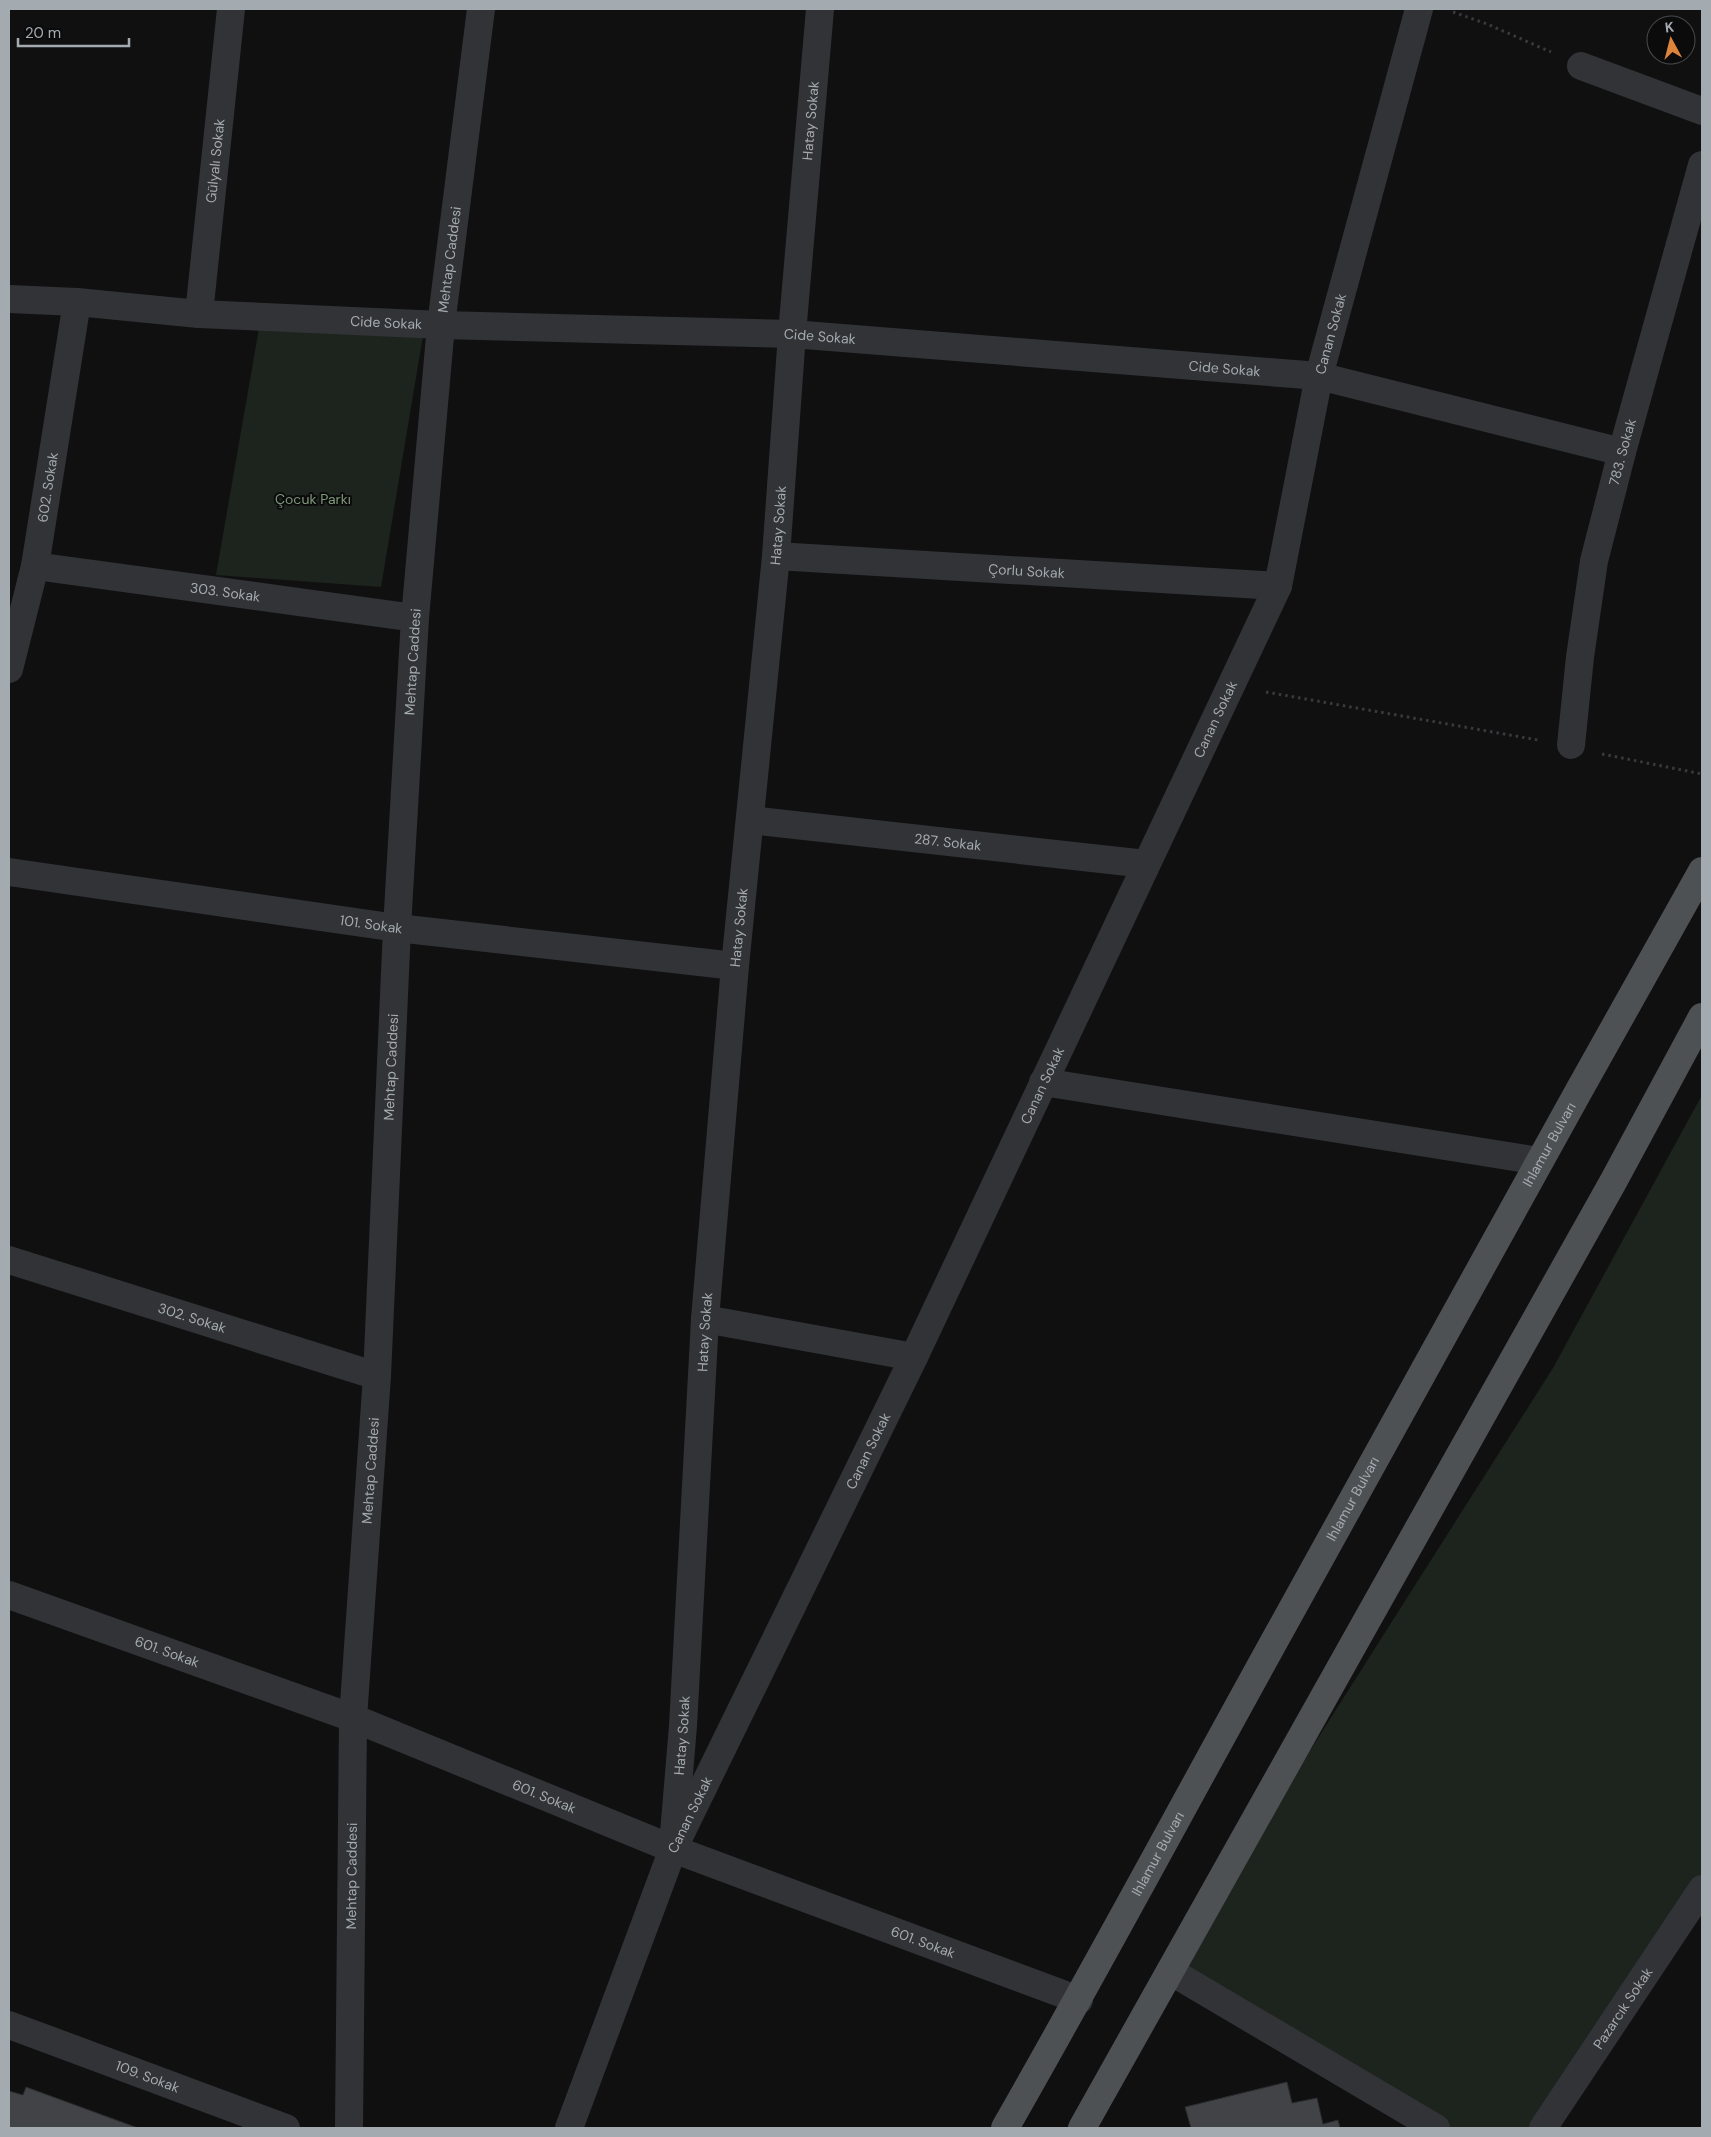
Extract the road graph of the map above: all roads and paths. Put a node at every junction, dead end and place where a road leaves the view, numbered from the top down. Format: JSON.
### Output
{"nodes":[{"id":1,"x":231,"y":9,"type":"edge"},
{"id":2,"x":481,"y":9,"type":"edge"},
{"id":3,"x":820,"y":9,"type":"edge"},
{"id":4,"x":1419,"y":9,"type":"edge"},
{"id":5,"x":1444,"y":9,"type":"edge"},
{"id":6,"x":1581,"y":66,"type":"joint"},
{"id":7,"x":1702,"y":111,"type":"edge"},
{"id":8,"x":1702,"y":165,"type":"edge"},
{"id":9,"x":9,"y":298,"type":"edge"},
{"id":10,"x":77,"y":302,"type":"junction"},
{"id":11,"x":199,"y":314,"type":"junction"},
{"id":12,"x":441,"y":325,"type":"junction"},
{"id":13,"x":792,"y":334,"type":"junction"},
{"id":14,"x":1319,"y":376,"type":"junction"},
{"id":15,"x":1622,"y":452,"type":"junction"},
{"id":16,"x":776,"y":556,"type":"junction"},
{"id":17,"x":35,"y":566,"type":"junction"},
{"id":18,"x":1278,"y":586,"type":"junction"},
{"id":19,"x":415,"y":618,"type":"junction"},
{"id":20,"x":9,"y":669,"type":"edge"},
{"id":21,"x":1231,"y":686,"type":"junction"},
{"id":22,"x":1571,"y":745,"type":"junction"},
{"id":23,"x":1702,"y":774,"type":"edge"},
{"id":24,"x":750,"y":820,"type":"junction"},
{"id":25,"x":1146,"y":864,"type":"junction"},
{"id":26,"x":1702,"y":871,"type":"edge"},
{"id":27,"x":9,"y":872,"type":"edge"},
{"id":28,"x":397,"y":928,"type":"junction"},
{"id":29,"x":735,"y":966,"type":"junction"},
{"id":30,"x":1702,"y":1017,"type":"edge"},
{"id":31,"x":1043,"y":1082,"type":"junction"},
{"id":32,"x":1539,"y":1161,"type":"junction"},
{"id":33,"x":9,"y":1260,"type":"edge"},
{"id":34,"x":705,"y":1319,"type":"junction"},
{"id":35,"x":914,"y":1358,"type":"junction"},
{"id":36,"x":376,"y":1376,"type":"junction"},
{"id":37,"x":9,"y":1595,"type":"edge"},
{"id":38,"x":353,"y":1718,"type":"junction"},
{"id":39,"x":673,"y":1849,"type":"junction"},
{"id":40,"x":1702,"y":1889,"type":"edge"},
{"id":41,"x":1170,"y":1970,"type":"junction"},
{"id":42,"x":1079,"y":2000,"type":"junction"},
{"id":43,"x":9,"y":2025,"type":"edge"},
{"id":44,"x":286,"y":2128,"type":"edge"},
{"id":45,"x":349,"y":2128,"type":"edge"},
{"id":46,"x":570,"y":2128,"type":"edge"},
{"id":47,"x":1005,"y":2128,"type":"edge"},
{"id":48,"x":1082,"y":2128,"type":"edge"},
{"id":49,"x":1436,"y":2128,"type":"edge"},
{"id":50,"x":1543,"y":2128,"type":"edge"}],
"edges":[{"from":1,"to":11,"type":"street","name":"Gülyalı Sokak"},
{"from":2,"to":12,"type":"street","name":"Mehtap Caddesi"},
{"from":3,"to":13,"type":"street","name":"Hatay Sokak"},
{"from":4,"to":14,"type":"street","name":"Canan Sokak"},
{"from":5,"to":6,"type":"path"},
{"from":6,"to":7,"type":"street"},
{"from":8,"to":15,"type":"street","name":"783. Sokak"},
{"from":9,"to":10,"type":"street","name":"Cide Sokak"},
{"from":10,"to":11,"type":"street","name":"Cide Sokak"},
{"from":10,"to":17,"type":"street","name":"602. Sokak"},
{"from":11,"to":12,"type":"street","name":"Cide Sokak"},
{"from":12,"to":13,"type":"street","name":"Cide Sokak"},
{"from":12,"to":19,"type":"street","name":"Mehtap Caddesi"},
{"from":13,"to":14,"type":"street","name":"Cide Sokak"},
{"from":13,"to":16,"type":"street","name":"Hatay Sokak"},
{"from":14,"to":15,"type":"street","name":"Cide Sokak"},
{"from":14,"to":18,"type":"street","name":"Canan Sokak"},
{"from":15,"to":22,"type":"street","name":"783. Sokak"},
{"from":16,"to":18,"type":"street","name":"Çorlu Sokak"},
{"from":16,"to":24,"type":"street","name":"Hatay Sokak"},
{"from":17,"to":19,"type":"street","name":"303. Sokak"},
{"from":17,"to":20,"type":"street","name":"602. Sokak"},
{"from":18,"to":21,"type":"street","name":"Canan Sokak"},
{"from":19,"to":28,"type":"street","name":"Mehtap Caddesi"},
{"from":21,"to":22,"type":"path"},
{"from":21,"to":25,"type":"street","name":"Canan Sokak"},
{"from":22,"to":23,"type":"path"},
{"from":24,"to":25,"type":"street","name":"287. Sokak"},
{"from":24,"to":29,"type":"street","name":"Hatay Sokak"},
{"from":25,"to":31,"type":"street","name":"Canan Sokak"},
{"from":26,"to":32,"type":"main road","name":"Ihlamur Bulvarı"},
{"from":27,"to":28,"type":"street","name":"101. Sokak"},
{"from":28,"to":29,"type":"street","name":"101. Sokak"},
{"from":28,"to":36,"type":"street","name":"Mehtap Caddesi"},
{"from":29,"to":34,"type":"street","name":"Hatay Sokak"},
{"from":30,"to":41,"type":"main road"},
{"from":31,"to":32,"type":"street"},
{"from":31,"to":35,"type":"street","name":"Canan Sokak"},
{"from":32,"to":42,"type":"main road","name":"Ihlamur Bulvarı"},
{"from":33,"to":36,"type":"street","name":"302. Sokak"},
{"from":34,"to":35,"type":"street"},
{"from":34,"to":39,"type":"street","name":"Hatay Sokak"},
{"from":35,"to":39,"type":"street","name":"Canan Sokak"},
{"from":36,"to":38,"type":"street","name":"Mehtap Caddesi"},
{"from":37,"to":38,"type":"street","name":"601. Sokak"},
{"from":38,"to":39,"type":"street","name":"601. Sokak"},
{"from":38,"to":45,"type":"street","name":"Mehtap Caddesi"},
{"from":39,"to":42,"type":"street","name":"601. Sokak"},
{"from":39,"to":46,"type":"street","name":"Canan Sokak"},
{"from":40,"to":50,"type":"street","name":"Pazarcık Sokak"},
{"from":41,"to":48,"type":"main road"},
{"from":41,"to":49,"type":"street"},
{"from":42,"to":47,"type":"main road","name":"Ihlamur Bulvarı"},
{"from":43,"to":44,"type":"street","name":"109. Sokak"}]}
